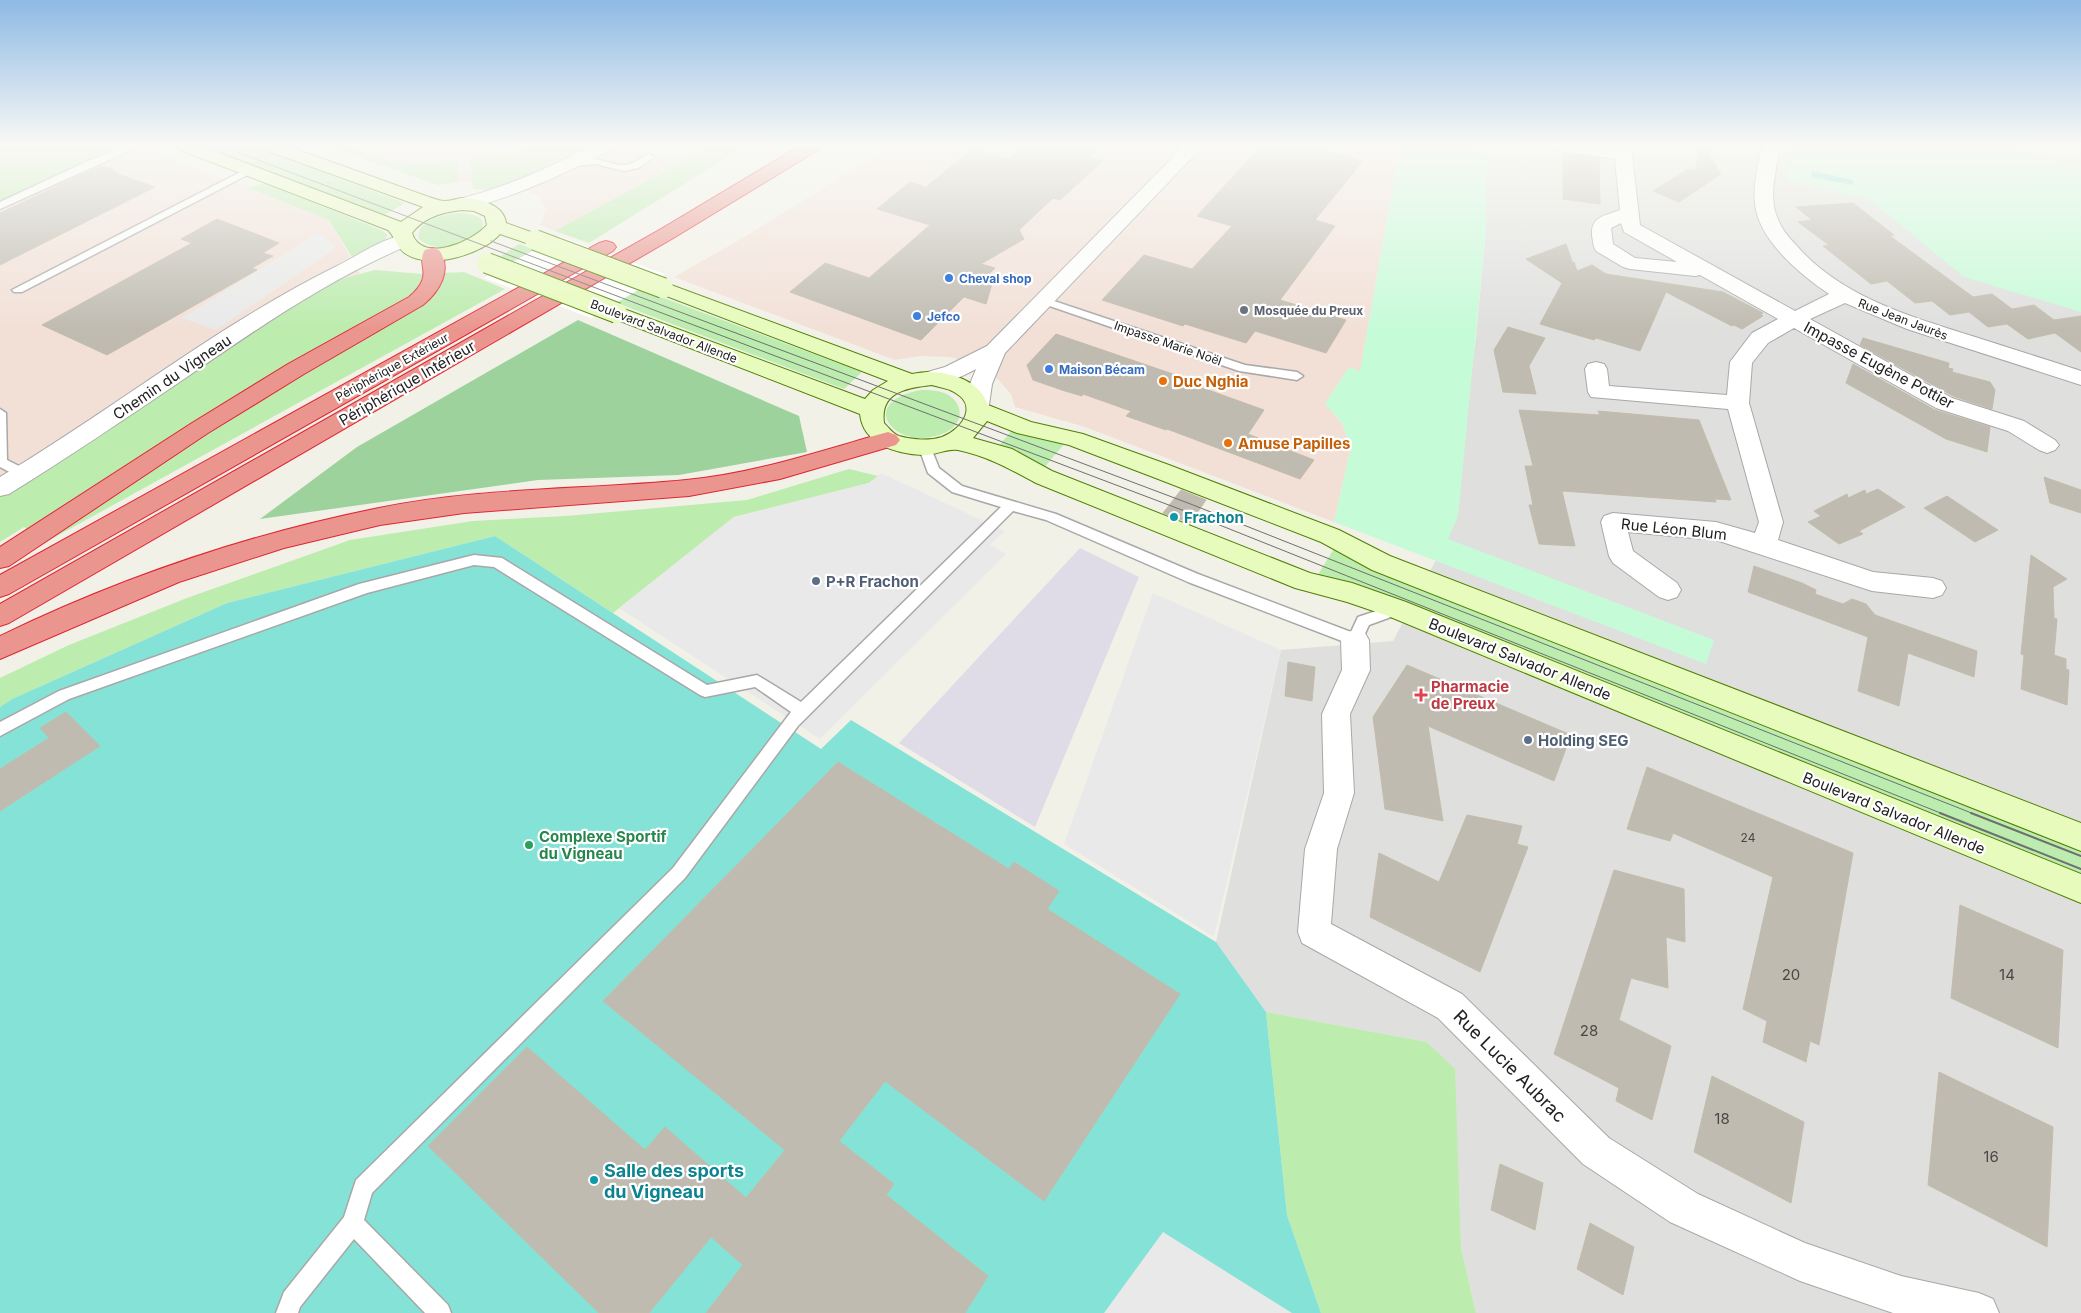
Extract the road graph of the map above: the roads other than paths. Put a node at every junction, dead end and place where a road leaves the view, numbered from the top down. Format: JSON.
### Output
{"nodes":[{"id":1,"x":178,"y":207,"type":"edge"},
{"id":2,"x":347,"y":207,"type":"edge"},
{"id":3,"x":449,"y":207,"type":"edge"},
{"id":4,"x":483,"y":207,"type":"edge"},
{"id":5,"x":510,"y":207,"type":"edge"},
{"id":6,"x":677,"y":207,"type":"edge"},
{"id":7,"x":711,"y":207,"type":"edge"},
{"id":8,"x":1134,"y":207,"type":"edge"},
{"id":9,"x":1628,"y":207,"type":"edge"},
{"id":10,"x":1765,"y":207,"type":"edge"},
{"id":11,"x":1629,"y":212,"type":"junction"},
{"id":12,"x":667,"y":213,"type":"dead end"},
{"id":13,"x":498,"y":224,"type":"junction"},
{"id":14,"x":633,"y":232,"type":"dead end"},
{"id":15,"x":413,"y":245,"type":"junction"},
{"id":16,"x":457,"y":252,"type":"junction"},
{"id":17,"x":1708,"y":271,"type":"junction"},
{"id":18,"x":18,"y":290,"type":"dead end"},
{"id":19,"x":1844,"y":296,"type":"junction"},
{"id":20,"x":1042,"y":300,"type":"junction"},
{"id":21,"x":1794,"y":319,"type":"junction"},
{"id":22,"x":995,"y":351,"type":"junction"},
{"id":23,"x":1596,"y":369,"type":"dead end"},
{"id":24,"x":1297,"y":376,"type":"dead end"},
{"id":25,"x":932,"y":378,"type":"junction"},
{"id":26,"x":2081,"y":378,"type":"edge"},
{"id":27,"x":909,"y":381,"type":"junction"},
{"id":28,"x":1738,"y":403,"type":"junction"},
{"id":29,"x":979,"y":407,"type":"junction"},
{"id":30,"x":872,"y":410,"type":"junction"},
{"id":31,"x":0,"y":412,"type":"edge"},
{"id":32,"x":888,"y":440,"type":"junction"},
{"id":33,"x":955,"y":441,"type":"junction"},
{"id":34,"x":2047,"y":444,"type":"dead end"},
{"id":35,"x":925,"y":448,"type":"junction"},
{"id":36,"x":24,"y":474,"type":"junction"},
{"id":37,"x":0,"y":488,"type":"edge"},
{"id":38,"x":1010,"y":506,"type":"junction"},
{"id":39,"x":1764,"y":545,"type":"junction"},
{"id":40,"x":0,"y":559,"type":"edge"},
{"id":41,"x":0,"y":588,"type":"edge"},
{"id":42,"x":1933,"y":588,"type":"dead end"},
{"id":43,"x":1668,"y":590,"type":"dead end"},
{"id":44,"x":1397,"y":609,"type":"junction"},
{"id":45,"x":0,"y":616,"type":"edge"},
{"id":46,"x":1355,"y":640,"type":"junction"},
{"id":47,"x":0,"y":648,"type":"edge"},
{"id":48,"x":802,"y":711,"type":"junction"},
{"id":49,"x":0,"y":730,"type":"edge"},
{"id":50,"x":2081,"y":837,"type":"edge"},
{"id":51,"x":2081,"y":889,"type":"edge"},
{"id":52,"x":353,"y":1223,"type":"junction"},
{"id":53,"x":287,"y":1313,"type":"edge"},
{"id":54,"x":440,"y":1313,"type":"edge"},
{"id":55,"x":1980,"y":1313,"type":"edge"}],
"edges":[{"from":1,"to":18,"type":"lane"},
{"from":2,"to":15,"type":"street"},
{"from":3,"to":15,"type":"street"},
{"from":4,"to":13,"type":"street"},
{"from":5,"to":13,"type":"street"},
{"from":6,"to":12,"type":"highway"},
{"from":7,"to":45,"type":"highway","name":"Périphérique Intérieur"},
{"from":8,"to":20,"type":"street"},
{"from":9,"to":11,"type":"street"},
{"from":10,"to":19,"type":"street","name":"Rue Jean Jaurès"},
{"from":11,"to":17,"type":"street","name":"Impasse Eugène Pottier"},
{"from":11,"to":17,"type":"street"},
{"from":13,"to":16,"type":"street"},
{"from":13,"to":27,"type":"street","bridge":true},
{"from":14,"to":41,"type":"highway","name":"Périphérique Extérieur"},
{"from":15,"to":16,"type":"street"},
{"from":15,"to":36,"type":"street","name":"Chemin du Vigneau"},
{"from":15,"to":40,"type":"highway"},
{"from":16,"to":30,"type":"street","name":"Boulevard Salvador Allende","bridge":true},
{"from":17,"to":21,"type":"street","name":"Impasse Eugène Pottier"},
{"from":19,"to":21,"type":"street"},
{"from":19,"to":26,"type":"street","name":"Rue Jean Jaurès"},
{"from":20,"to":22,"type":"street"},
{"from":20,"to":24,"type":"lane","name":"Impasse Marie Noël"},
{"from":21,"to":28,"type":"street"},
{"from":21,"to":34,"type":"street","name":"Impasse Eugène Pottier"},
{"from":22,"to":25,"type":"street"},
{"from":22,"to":29,"type":"street"},
{"from":23,"to":28,"type":"street"},
{"from":25,"to":27,"type":"street"},
{"from":25,"to":29,"type":"street"},
{"from":27,"to":30,"type":"street"},
{"from":28,"to":39,"type":"street"},
{"from":29,"to":33,"type":"street"},
{"from":29,"to":50,"type":"street"},
{"from":30,"to":32,"type":"street"},
{"from":31,"to":36,"type":"lane"},
{"from":32,"to":35,"type":"street"},
{"from":32,"to":47,"type":"highway"},
{"from":33,"to":35,"type":"street"},
{"from":33,"to":44,"type":"street","name":"Boulevard Salvador Allende"},
{"from":35,"to":38,"type":"lane"},
{"from":36,"to":37,"type":"street","name":"Chemin du Vigneau"},
{"from":38,"to":46,"type":"lane"},
{"from":38,"to":48,"type":"lane"},
{"from":39,"to":42,"type":"street","name":"Rue Léon Blum"},
{"from":39,"to":43,"type":"street","name":"Rue Léon Blum"},
{"from":44,"to":46,"type":"lane"},
{"from":44,"to":51,"type":"street","name":"Boulevard Salvador Allende"},
{"from":46,"to":55,"type":"street","name":"Rue Lucie Aubrac"},
{"from":48,"to":49,"type":"lane"},
{"from":48,"to":52,"type":"lane"},
{"from":52,"to":53,"type":"lane"},
{"from":52,"to":54,"type":"lane"}]}
